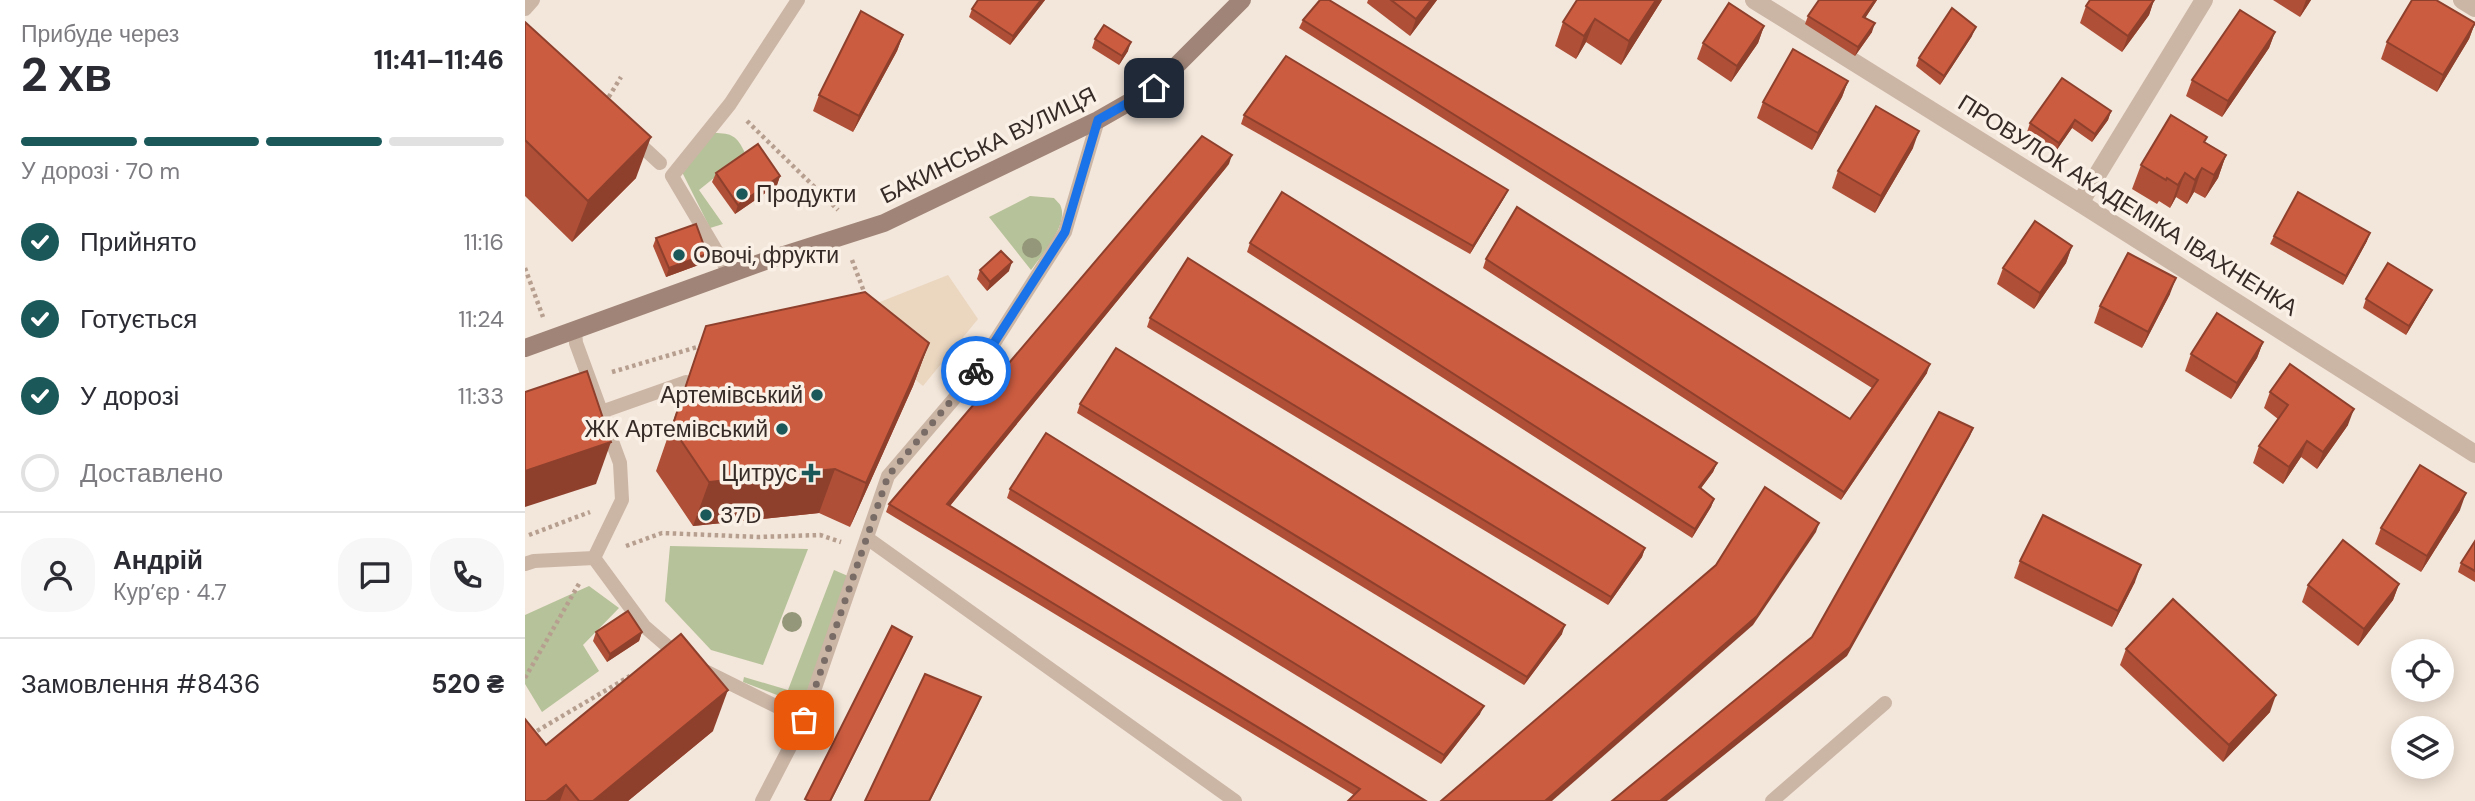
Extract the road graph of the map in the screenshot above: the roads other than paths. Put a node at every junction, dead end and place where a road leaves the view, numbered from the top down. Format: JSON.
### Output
{"nodes":[{"id":1,"x":533,"y":0,"type":"edge"},
{"id":2,"x":798,"y":0,"type":"edge"},
{"id":3,"x":1242,"y":0,"type":"edge"},
{"id":4,"x":2204,"y":0,"type":"edge"},
{"id":5,"x":2462,"y":0,"type":"edge"},
{"id":6,"x":1758,"y":1,"type":"edge"},
{"id":7,"x":2475,"y":8,"type":"edge"},
{"id":8,"x":525,"y":9,"type":"edge"},
{"id":9,"x":602,"y":108,"type":"edge"},
{"id":10,"x":1098,"y":120,"type":"junction"},
{"id":11,"x":660,"y":163,"type":"dead end"},
{"id":12,"x":2080,"y":202,"type":"junction"},
{"id":13,"x":730,"y":274,"type":"junction"},
{"id":14,"x":575,"y":331,"type":"junction"},
{"id":15,"x":525,"y":348,"type":"edge"},
{"id":16,"x":686,"y":382,"type":"edge"},
{"id":17,"x":601,"y":412,"type":"junction"},
{"id":18,"x":2475,"y":454,"type":"edge"},
{"id":19,"x":867,"y":538,"type":"junction"},
{"id":20,"x":594,"y":558,"type":"junction"},
{"id":21,"x":525,"y":564,"type":"edge"},
{"id":22,"x":1885,"y":703,"type":"dead end"},
{"id":23,"x":804,"y":720,"type":"junction"},
{"id":24,"x":762,"y":801,"type":"edge"},
{"id":25,"x":1235,"y":801,"type":"edge"},
{"id":26,"x":1772,"y":801,"type":"edge"}],
"edges":[{"from":1,"to":8,"type":"lane"},
{"from":2,"to":13,"type":"lane"},
{"from":3,"to":10,"type":"street","name":"БАКИНСЬКА ВУЛИЦЯ"},
{"from":4,"to":12,"type":"street"},
{"from":5,"to":7,"type":"street"},
{"from":6,"to":12,"type":"street","name":"ПРОВУЛОК АКАДЕМІКА ІВАХНЕНКА"},
{"from":9,"to":11,"type":"lane"},
{"from":10,"to":13,"type":"street","name":"БАКИНСЬКА ВУЛИЦЯ"},
{"from":10,"to":19,"type":"lane"},
{"from":12,"to":18,"type":"street","name":"ПРОВУЛОК АКАДЕМІКА ІВАХНЕНКА"},
{"from":13,"to":14,"type":"street","name":"БАКИНСЬКА ВУЛИЦЯ"},
{"from":14,"to":15,"type":"street","name":"БАКИНСЬКА ВУЛИЦЯ"},
{"from":14,"to":17,"type":"lane"},
{"from":16,"to":17,"type":"lane"},
{"from":17,"to":20,"type":"lane"},
{"from":19,"to":23,"type":"lane"},
{"from":19,"to":25,"type":"lane"},
{"from":20,"to":21,"type":"lane"},
{"from":20,"to":23,"type":"lane"},
{"from":22,"to":26,"type":"lane"},
{"from":23,"to":24,"type":"lane"}]}
